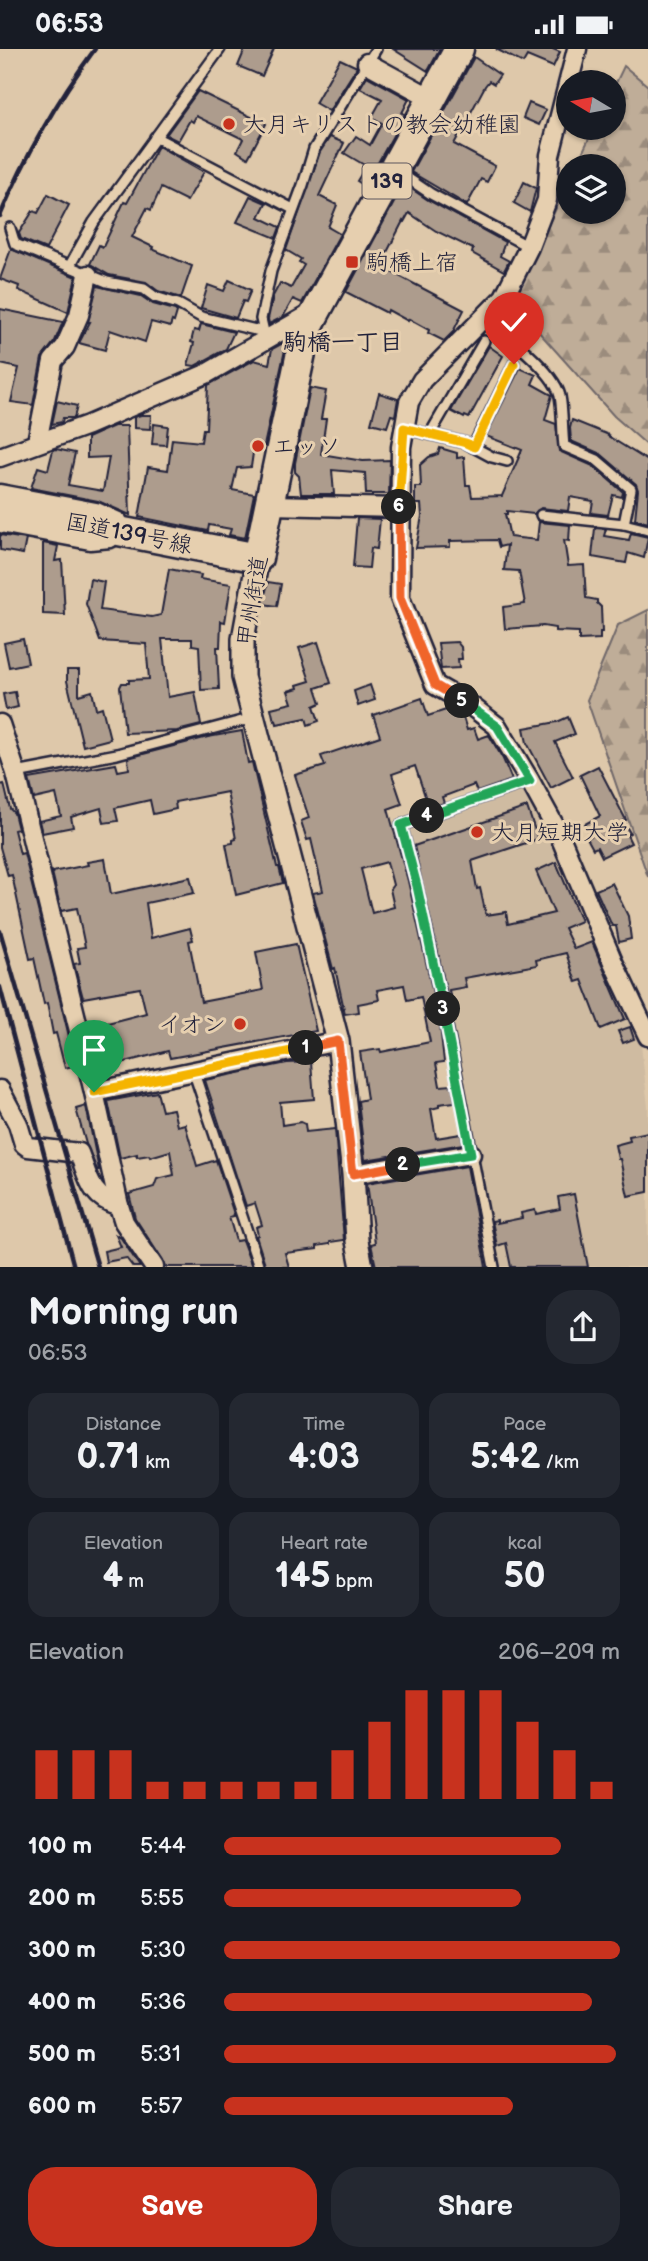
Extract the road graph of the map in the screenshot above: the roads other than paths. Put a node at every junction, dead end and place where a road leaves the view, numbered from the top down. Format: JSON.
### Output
{"nodes":[{"id":1,"x":220,"y":49,"type":"edge"},
{"id":2,"x":459,"y":49,"type":"edge"},
{"id":3,"x":577,"y":49,"type":"edge"},
{"id":4,"x":372,"y":56,"type":"edge"},
{"id":5,"x":433,"y":99,"type":"junction"},
{"id":6,"x":155,"y":137,"type":"junction"},
{"id":7,"x":394,"y":169,"type":"junction"},
{"id":8,"x":293,"y":209,"type":"junction"},
{"id":9,"x":10,"y":228,"type":"dead end"},
{"id":10,"x":529,"y":247,"type":"junction"},
{"id":11,"x":69,"y":267,"type":"junction"},
{"id":12,"x":88,"y":275,"type":"junction"},
{"id":13,"x":315,"y":312,"type":"junction"},
{"id":14,"x":483,"y":319,"type":"junction"},
{"id":15,"x":266,"y":335,"type":"junction"},
{"id":16,"x":484,"y":341,"type":"dead end"},
{"id":17,"x":514,"y":364,"type":"dead end"},
{"id":18,"x":404,"y":428,"type":"junction"},
{"id":19,"x":430,"y":434,"type":"junction"},
{"id":20,"x":37,"y":442,"type":"junction"},
{"id":21,"x":474,"y":447,"type":"junction"},
{"id":22,"x":0,"y":457,"type":"edge"},
{"id":23,"x":507,"y":461,"type":"dead end"},
{"id":24,"x":0,"y":494,"type":"edge"},
{"id":25,"x":270,"y":505,"type":"junction"},
{"id":26,"x":0,"y":508,"type":"edge"},
{"id":27,"x":399,"y":508,"type":"junction"},
{"id":28,"x":541,"y":515,"type":"dead end"},
{"id":29,"x":0,"y":523,"type":"edge"},
{"id":30,"x":624,"y":524,"type":"junction"},
{"id":31,"x":648,"y":530,"type":"edge"},
{"id":32,"x":146,"y":536,"type":"junction"},
{"id":33,"x":258,"y":558,"type":"junction"},
{"id":34,"x":253,"y":718,"type":"junction"},
{"id":35,"x":0,"y":724,"type":"edge"},
{"id":36,"x":16,"y":773,"type":"junction"},
{"id":37,"x":530,"y":781,"type":"junction"},
{"id":38,"x":648,"y":1036,"type":"edge"},
{"id":39,"x":338,"y":1041,"type":"junction"},
{"id":40,"x":193,"y":1070,"type":"junction"},
{"id":41,"x":0,"y":1090,"type":"edge"},
{"id":42,"x":94,"y":1092,"type":"junction"},
{"id":43,"x":471,"y":1154,"type":"junction"},
{"id":44,"x":353,"y":1174,"type":"junction"},
{"id":45,"x":119,"y":1206,"type":"junction"},
{"id":46,"x":154,"y":1267,"type":"edge"},
{"id":47,"x":259,"y":1267,"type":"edge"},
{"id":48,"x":362,"y":1267,"type":"edge"},
{"id":49,"x":494,"y":1267,"type":"edge"}],
"edges":[{"from":1,"to":6,"type":"lane"},
{"from":2,"to":5,"type":"highway","name":"甲州街道","number":"139"},
{"from":3,"to":10,"type":"street"},
{"from":4,"to":5,"type":"street"},
{"from":4,"to":8,"type":"lane"},
{"from":5,"to":7,"type":"highway","name":"甲州街道","number":"139"},
{"from":6,"to":8,"type":"lane"},
{"from":6,"to":11,"type":"lane"},
{"from":7,"to":10,"type":"lane"},
{"from":7,"to":13,"type":"highway","name":"甲州街道","number":"139"},
{"from":8,"to":15,"type":"lane"},
{"from":9,"to":11,"type":"lane"},
{"from":10,"to":14,"type":"street"},
{"from":11,"to":12,"type":"lane"},
{"from":12,"to":15,"type":"lane"},
{"from":12,"to":20,"type":"street"},
{"from":13,"to":15,"type":"street"},
{"from":13,"to":25,"type":"highway","name":"甲州街道","number":"139"},
{"from":14,"to":18,"type":"street"},
{"from":14,"to":30,"type":"lane"},
{"from":15,"to":20,"type":"street"},
{"from":16,"to":19,"type":"lane"},
{"from":17,"to":21,"type":"lane"},
{"from":18,"to":19,"type":"lane"},
{"from":18,"to":27,"type":"street"},
{"from":19,"to":21,"type":"lane"},
{"from":20,"to":22,"type":"street"},
{"from":21,"to":23,"type":"lane"},
{"from":24,"to":32,"type":"street"},
{"from":25,"to":27,"type":"street"},
{"from":25,"to":33,"type":"highway","name":"甲州街道","number":"139"},
{"from":26,"to":32,"type":"highway","name":"国道139号線"},
{"from":27,"to":37,"type":"street"},
{"from":28,"to":30,"type":"lane"},
{"from":29,"to":32,"type":"street"},
{"from":30,"to":31,"type":"lane"},
{"from":32,"to":33,"type":"highway","name":"国道139号線"},
{"from":33,"to":34,"type":"street","name":"甲州街道"},
{"from":34,"to":36,"type":"lane"},
{"from":34,"to":39,"type":"street","name":"甲州街道"},
{"from":35,"to":36,"type":"street"},
{"from":36,"to":42,"type":"street"},
{"from":37,"to":38,"type":"street"},
{"from":37,"to":43,"type":"lane"},
{"from":39,"to":40,"type":"street"},
{"from":39,"to":44,"type":"street","name":"甲州街道"},
{"from":40,"to":42,"type":"street"},
{"from":40,"to":47,"type":"lane"},
{"from":41,"to":45,"type":"street"},
{"from":42,"to":45,"type":"street"},
{"from":43,"to":44,"type":"street"},
{"from":43,"to":49,"type":"lane"},
{"from":44,"to":48,"type":"street","name":"甲州街道"},
{"from":45,"to":46,"type":"street"}]}
